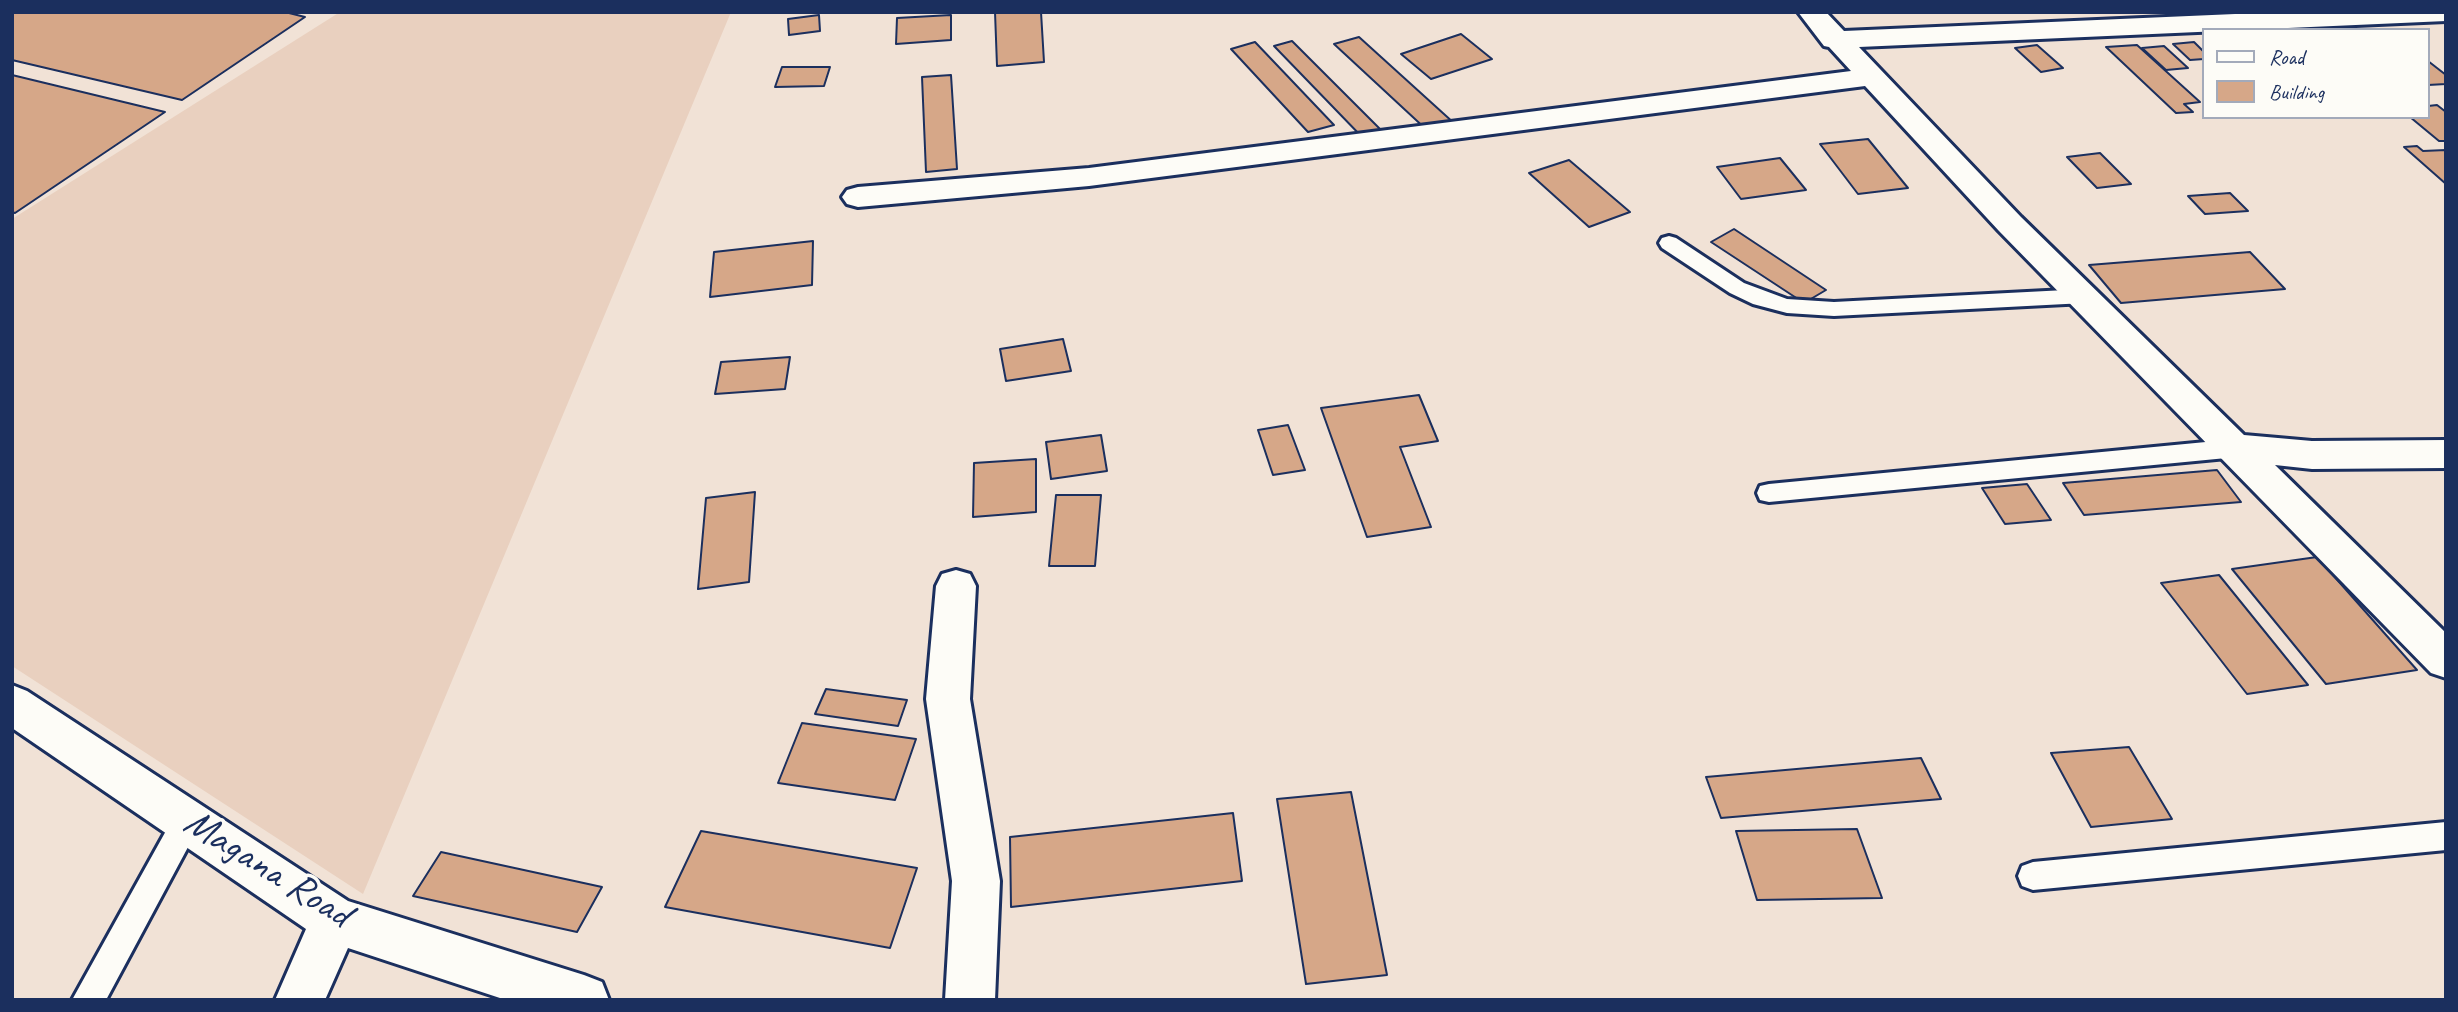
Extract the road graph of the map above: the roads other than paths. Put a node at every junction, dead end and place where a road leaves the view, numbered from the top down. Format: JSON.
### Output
{"nodes":[{"id":1,"x":1811,"y":12,"type":"edge"},
{"id":2,"x":2446,"y":13,"type":"edge"},
{"id":3,"x":1834,"y":40,"type":"junction"},
{"id":4,"x":1870,"y":76,"type":"junction"},
{"id":5,"x":858,"y":197,"type":"dead end"},
{"id":6,"x":1669,"y":243,"type":"dead end"},
{"id":7,"x":2085,"y":296,"type":"junction"},
{"id":8,"x":2237,"y":448,"type":"junction"},
{"id":9,"x":2446,"y":453,"type":"edge"},
{"id":10,"x":1769,"y":493,"type":"dead end"},
{"id":11,"x":956,"y":586,"type":"dead end"},
{"id":12,"x":2446,"y":660,"type":"edge"},
{"id":13,"x":12,"y":704,"type":"edge"},
{"id":14,"x":187,"y":821,"type":"junction"},
{"id":15,"x":2446,"y":836,"type":"edge"},
{"id":16,"x":2033,"y":876,"type":"dead end"},
{"id":17,"x":335,"y":920,"type":"junction"},
{"id":18,"x":88,"y":1000,"type":"edge"},
{"id":19,"x":300,"y":1000,"type":"edge"},
{"id":20,"x":584,"y":1000,"type":"edge"},
{"id":21,"x":970,"y":1000,"type":"edge"}],
"edges":[{"from":1,"to":3,"type":"street"},
{"from":2,"to":3,"type":"street"},
{"from":3,"to":4,"type":"street"},
{"from":4,"to":5,"type":"street"},
{"from":4,"to":7,"type":"street"},
{"from":6,"to":7,"type":"lane"},
{"from":7,"to":8,"type":"street"},
{"from":8,"to":9,"type":"street"},
{"from":8,"to":10,"type":"lane"},
{"from":8,"to":12,"type":"street"},
{"from":11,"to":21,"type":"street"},
{"from":13,"to":14,"type":"street","name":"Magana Road"},
{"from":14,"to":17,"type":"street","name":"Magana Road"},
{"from":14,"to":18,"type":"lane"},
{"from":15,"to":16,"type":"lane"},
{"from":17,"to":19,"type":"street"},
{"from":17,"to":20,"type":"street","name":"Magana Road"}]}
